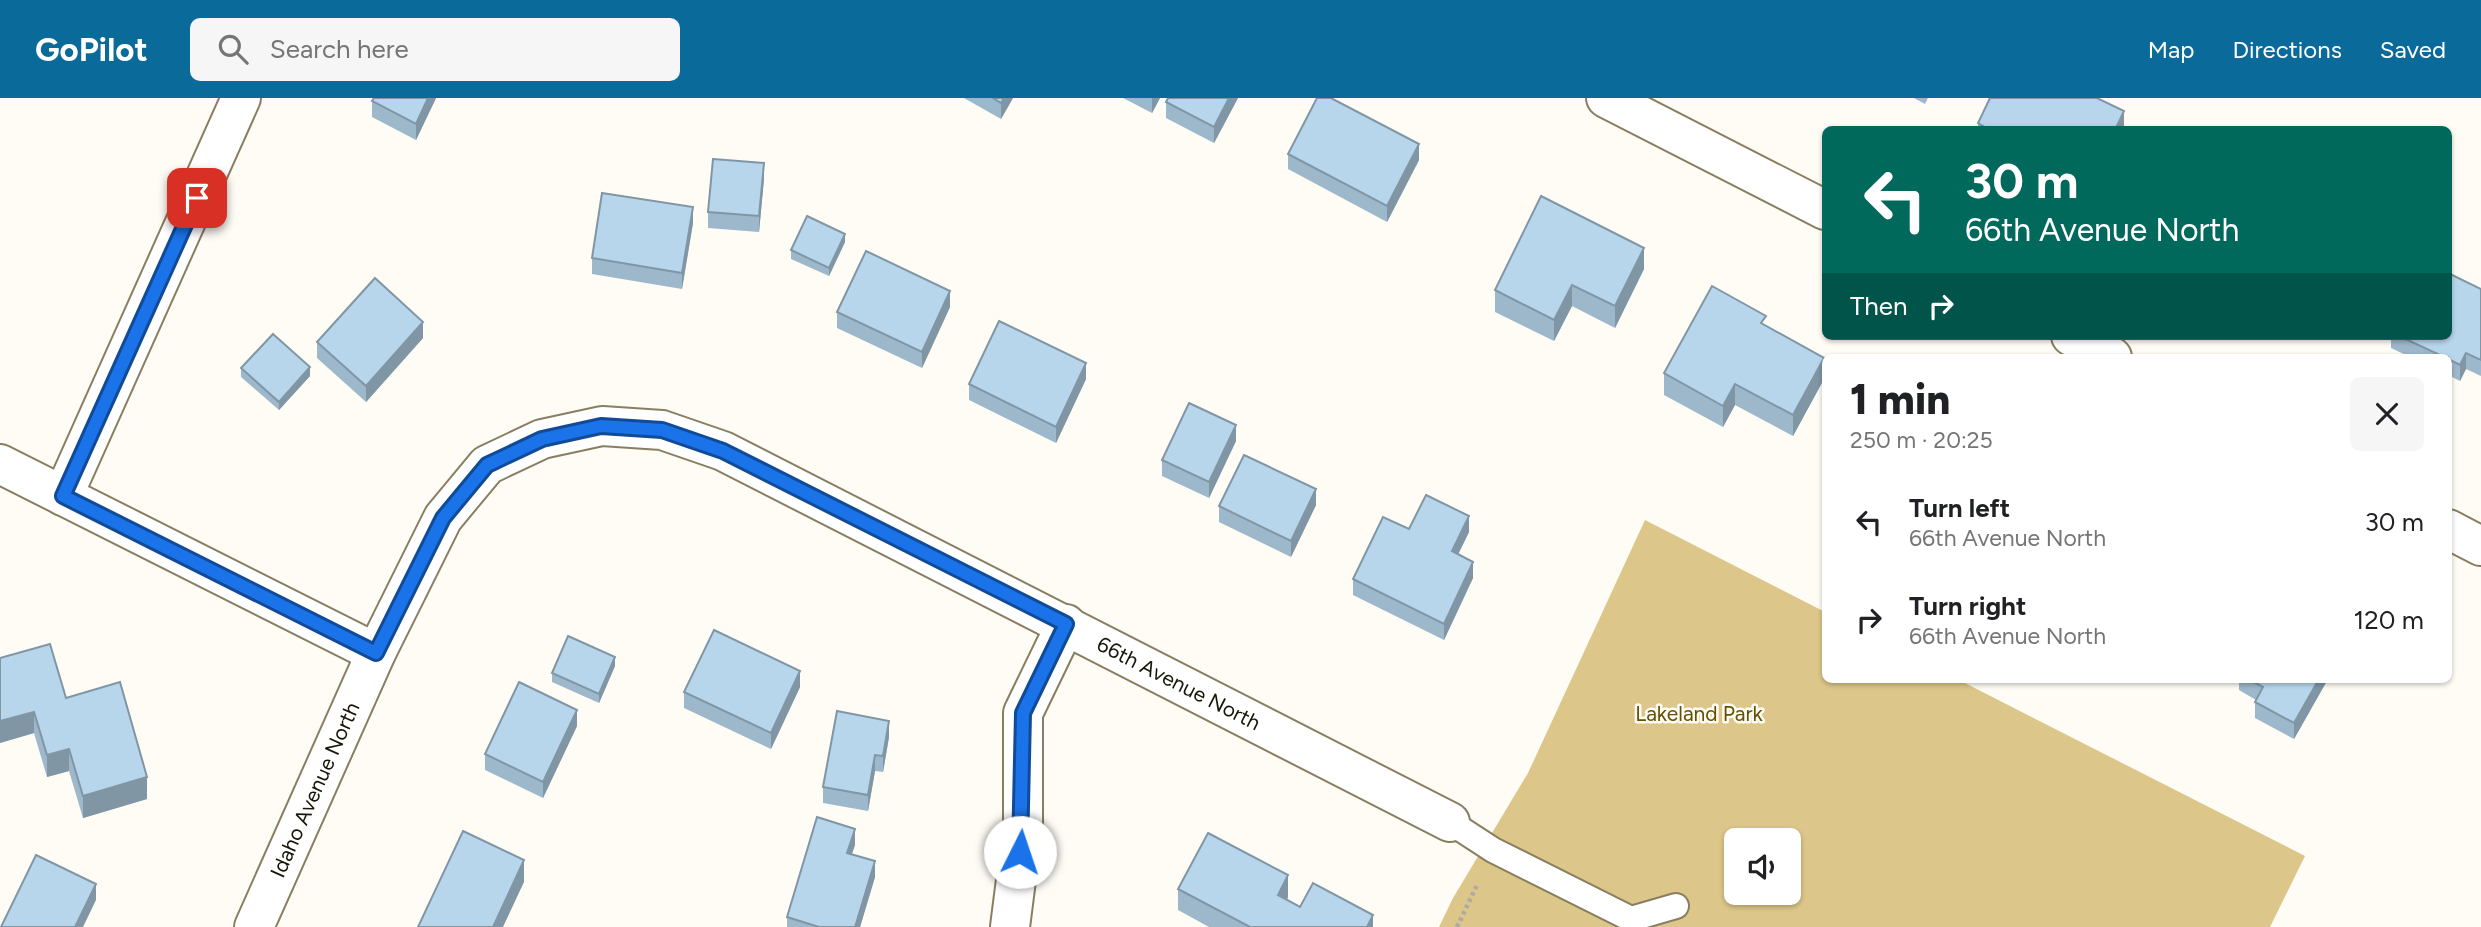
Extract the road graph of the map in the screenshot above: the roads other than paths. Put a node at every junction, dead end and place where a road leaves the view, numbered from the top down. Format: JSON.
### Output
{"nodes":[{"id":1,"x":242,"y":98,"type":"edge"},
{"id":2,"x":1606,"y":98,"type":"edge"},
{"id":3,"x":1822,"y":208,"type":"edge"},
{"id":4,"x":2079,"y":340,"type":"edge"},
{"id":5,"x":2106,"y":354,"type":"edge"},
{"id":6,"x":0,"y":464,"type":"edge"},
{"id":7,"x":63,"y":496,"type":"junction"},
{"id":8,"x":2452,"y":531,"type":"edge"},
{"id":9,"x":2481,"y":546,"type":"edge"},
{"id":10,"x":1066,"y":624,"type":"junction"},
{"id":11,"x":376,"y":653,"type":"junction"},
{"id":12,"x":1450,"y":822,"type":"joint"},
{"id":13,"x":1675,"y":906,"type":"dead end"},
{"id":14,"x":254,"y":927,"type":"edge"},
{"id":15,"x":1010,"y":927,"type":"edge"}],
"edges":[{"from":1,"to":7,"type":"street"},
{"from":2,"to":3,"type":"street"},
{"from":4,"to":5,"type":"street"},
{"from":6,"to":7,"type":"street"},
{"from":7,"to":11,"type":"street"},
{"from":8,"to":9,"type":"street"},
{"from":10,"to":11,"type":"street","name":"66th Avenue North"},
{"from":10,"to":12,"type":"street","name":"66th Avenue North"},
{"from":10,"to":15,"type":"street"},
{"from":11,"to":14,"type":"street","name":"Idaho Avenue North"},
{"from":12,"to":13,"type":"lane"}]}
